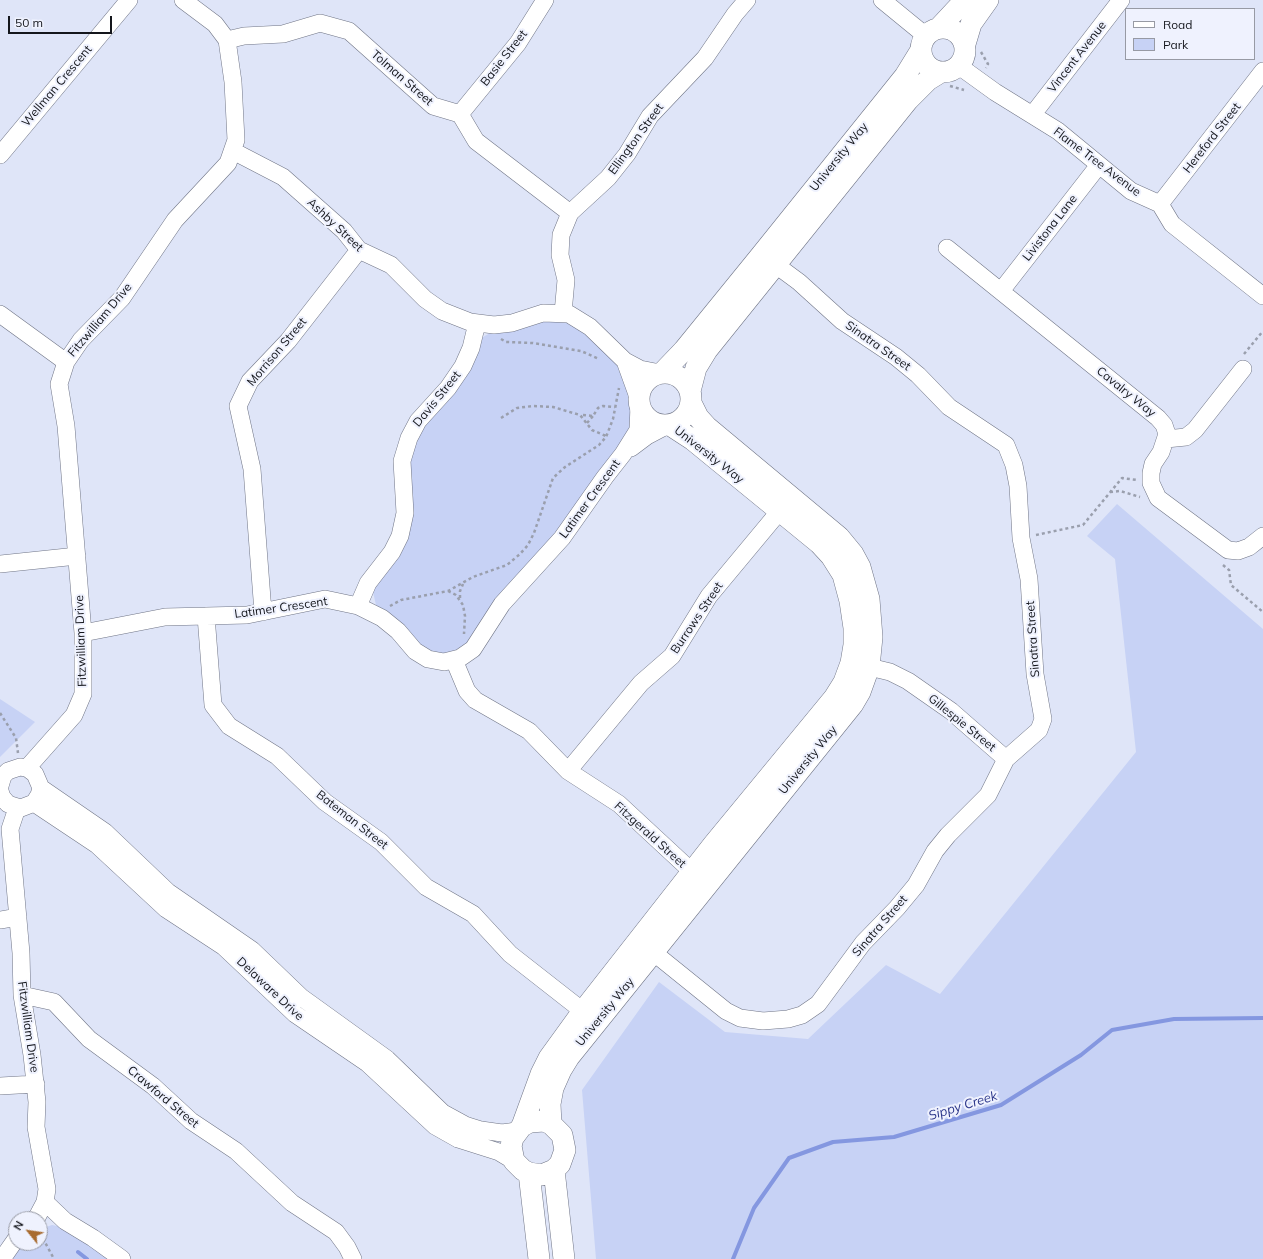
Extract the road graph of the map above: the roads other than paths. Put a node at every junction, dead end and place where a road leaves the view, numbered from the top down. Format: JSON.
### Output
{"nodes":[{"id":1,"x":129,"y":0,"type":"edge"},
{"id":2,"x":183,"y":0,"type":"edge"},
{"id":3,"x":545,"y":0,"type":"edge"},
{"id":4,"x":747,"y":0,"type":"edge"},
{"id":5,"x":882,"y":0,"type":"edge"},
{"id":6,"x":964,"y":0,"type":"edge"},
{"id":7,"x":988,"y":0,"type":"edge"},
{"id":8,"x":1121,"y":0,"type":"edge"},
{"id":9,"x":929,"y":38,"type":"junction"},
{"id":10,"x":227,"y":40,"type":"junction"},
{"id":11,"x":972,"y":46,"type":"junction"},
{"id":12,"x":1263,"y":71,"type":"edge"},
{"id":13,"x":949,"y":75,"type":"junction"},
{"id":14,"x":460,"y":114,"type":"junction"},
{"id":15,"x":1033,"y":114,"type":"junction"},
{"id":16,"x":233,"y":151,"type":"junction"},
{"id":17,"x":0,"y":155,"type":"edge"},
{"id":18,"x":1099,"y":165,"type":"junction"},
{"id":19,"x":1160,"y":204,"type":"junction"},
{"id":20,"x":570,"y":213,"type":"junction"},
{"id":21,"x":947,"y":248,"type":"dead end"},
{"id":22,"x":359,"y":250,"type":"junction"},
{"id":23,"x":769,"y":260,"type":"junction"},
{"id":24,"x":1001,"y":291,"type":"junction"},
{"id":25,"x":1263,"y":296,"type":"edge"},
{"id":26,"x":563,"y":313,"type":"junction"},
{"id":27,"x":0,"y":314,"type":"edge"},
{"id":28,"x":477,"y":323,"type":"junction"},
{"id":29,"x":625,"y":360,"type":"junction"},
{"id":30,"x":66,"y":362,"type":"junction"},
{"id":31,"x":1243,"y":369,"type":"road end"},
{"id":32,"x":661,"y":373,"type":"junction"},
{"id":33,"x":691,"y":397,"type":"junction"},
{"id":34,"x":639,"y":401,"type":"junction"},
{"id":35,"x":668,"y":425,"type":"junction"},
{"id":36,"x":1166,"y":439,"type":"junction"},
{"id":37,"x":623,"y":454,"type":"junction"},
{"id":38,"x":785,"y":504,"type":"junction"},
{"id":39,"x":1263,"y":536,"type":"edge"},
{"id":40,"x":77,"y":556,"type":"junction"},
{"id":41,"x":0,"y":564,"type":"edge"},
{"id":42,"x":358,"y":606,"type":"junction"},
{"id":43,"x":263,"y":612,"type":"junction"},
{"id":44,"x":206,"y":616,"type":"junction"},
{"id":45,"x":83,"y":633,"type":"junction"},
{"id":46,"x":462,"y":656,"type":"junction"},
{"id":47,"x":860,"y":665,"type":"junction"},
{"id":48,"x":1006,"y":759,"type":"junction"},
{"id":49,"x":24,"y":768,"type":"junction"},
{"id":50,"x":568,"y":771,"type":"junction"},
{"id":51,"x":0,"y":786,"type":"edge"},
{"id":52,"x":0,"y":791,"type":"edge"},
{"id":53,"x":37,"y":795,"type":"junction"},
{"id":54,"x":17,"y":808,"type":"junction"},
{"id":55,"x":699,"y":879,"type":"junction"},
{"id":56,"x":18,"y":917,"type":"junction"},
{"id":57,"x":0,"y":920,"type":"edge"},
{"id":58,"x":646,"y":946,"type":"junction"},
{"id":59,"x":23,"y":1001,"type":"junction"},
{"id":60,"x":590,"y":1017,"type":"junction"},
{"id":61,"x":36,"y":1084,"type":"junction"},
{"id":62,"x":0,"y":1086,"type":"edge"},
{"id":63,"x":551,"y":1124,"type":"junction"},
{"id":64,"x":520,"y":1128,"type":"junction"},
{"id":65,"x":522,"y":1167,"type":"junction"},
{"id":66,"x":554,"y":1170,"type":"junction"},
{"id":67,"x":40,"y":1211,"type":"edge"},
{"id":68,"x":48,"y":1215,"type":"edge"},
{"id":69,"x":8,"y":1250,"type":"edge"},
{"id":70,"x":2,"y":1259,"type":"edge"},
{"id":71,"x":122,"y":1259,"type":"edge"},
{"id":72,"x":353,"y":1259,"type":"edge"},
{"id":73,"x":539,"y":1259,"type":"edge"},
{"id":74,"x":564,"y":1259,"type":"edge"}],
"edges":[{"from":1,"to":17,"type":"street","name":"Wellman Crescent"},
{"from":2,"to":10,"type":"street","name":"Fitzwilliam Drive"},
{"from":3,"to":14,"type":"street","name":"Basie Street"},
{"from":4,"to":20,"type":"street","name":"Ellington Street"},
{"from":5,"to":9,"type":"street"},
{"from":6,"to":9,"type":"street","name":"University Way"},
{"from":7,"to":11,"type":"street"},
{"from":8,"to":15,"type":"street","name":"Vincent Avenue"},
{"from":9,"to":11,"type":"street"},
{"from":9,"to":13,"type":"street"},
{"from":9,"to":23,"type":"street","name":"University Way"},
{"from":10,"to":14,"type":"street","name":"Tolman Street"},
{"from":10,"to":16,"type":"street","name":"Fitzwilliam Drive"},
{"from":11,"to":13,"type":"street"},
{"from":12,"to":19,"type":"street","name":"Hereford Street"},
{"from":13,"to":15,"type":"street","name":"Flame Tree Avenue"},
{"from":13,"to":23,"type":"street","name":"University Way"},
{"from":14,"to":20,"type":"street"},
{"from":15,"to":18,"type":"street","name":"Flame Tree Avenue"},
{"from":16,"to":22,"type":"street","name":"Ashby Street"},
{"from":16,"to":30,"type":"street","name":"Fitzwilliam Drive"},
{"from":18,"to":19,"type":"street","name":"Flame Tree Avenue"},
{"from":18,"to":24,"type":"street","name":"Livistona Lane"},
{"from":19,"to":25,"type":"street"},
{"from":20,"to":26,"type":"street","name":"Ellington Street"},
{"from":21,"to":24,"type":"street","name":"Cavalry Way"},
{"from":22,"to":28,"type":"street","name":"Ashby Street"},
{"from":22,"to":43,"type":"street","name":"Morrison Street"},
{"from":23,"to":32,"type":"street","name":"University Way"},
{"from":23,"to":33,"type":"street","name":"University Way"},
{"from":23,"to":48,"type":"street","name":"Sinatra Street"},
{"from":24,"to":36,"type":"street","name":"Cavalry Way"},
{"from":26,"to":28,"type":"street","name":"Ashby Street"},
{"from":26,"to":29,"type":"street","name":"Ashby Street"},
{"from":27,"to":30,"type":"street"},
{"from":28,"to":42,"type":"street","name":"Davis Street"},
{"from":29,"to":32,"type":"street","name":"Ashby Street"},
{"from":29,"to":34,"type":"street","name":"Ashby Street"},
{"from":30,"to":40,"type":"street","name":"Fitzwilliam Drive"},
{"from":31,"to":36,"type":"street"},
{"from":32,"to":33,"type":"street"},
{"from":32,"to":34,"type":"street"},
{"from":33,"to":35,"type":"street"},
{"from":33,"to":38,"type":"street","name":"University Way"},
{"from":34,"to":35,"type":"street"},
{"from":34,"to":37,"type":"street","name":"Latimer Crescent"},
{"from":35,"to":37,"type":"street","name":"Latimer Crescent"},
{"from":35,"to":38,"type":"street","name":"University Way"},
{"from":36,"to":39,"type":"street"},
{"from":37,"to":46,"type":"street","name":"Latimer Crescent"},
{"from":38,"to":47,"type":"street","name":"University Way"},
{"from":38,"to":50,"type":"street","name":"Burrows Street"},
{"from":40,"to":41,"type":"street"},
{"from":40,"to":45,"type":"street","name":"Fitzwilliam Drive"},
{"from":42,"to":43,"type":"street","name":"Latimer Crescent"},
{"from":42,"to":46,"type":"street","name":"Latimer Crescent"},
{"from":43,"to":44,"type":"street","name":"Latimer Crescent"},
{"from":44,"to":45,"type":"street","name":"Latimer Crescent"},
{"from":44,"to":60,"type":"street","name":"Bateman Street"},
{"from":45,"to":49,"type":"street","name":"Fitzwilliam Drive"},
{"from":46,"to":50,"type":"street","name":"Fitzgerald Street"},
{"from":47,"to":48,"type":"street","name":"Gillespie Street"},
{"from":47,"to":55,"type":"street","name":"University Way"},
{"from":48,"to":58,"type":"street","name":"Sinatra Street"},
{"from":49,"to":51,"type":"street","name":"Fitzwilliam Drive"},
{"from":49,"to":53,"type":"street"},
{"from":50,"to":55,"type":"street","name":"Fitzgerald Street"},
{"from":52,"to":54,"type":"street"},
{"from":53,"to":54,"type":"street"},
{"from":53,"to":64,"type":"street","name":"Delaware Drive"},
{"from":53,"to":65,"type":"street","name":"Delaware Drive"},
{"from":54,"to":56,"type":"street","name":"Fitzwilliam Drive"},
{"from":55,"to":58,"type":"street","name":"University Way"},
{"from":56,"to":57,"type":"street"},
{"from":56,"to":59,"type":"street","name":"Fitzwilliam Drive"},
{"from":58,"to":60,"type":"street","name":"University Way"},
{"from":59,"to":61,"type":"street","name":"Fitzwilliam Drive"},
{"from":59,"to":72,"type":"street","name":"Crawford Street"},
{"from":60,"to":63,"type":"street","name":"University Way"},
{"from":60,"to":64,"type":"street","name":"University Way"},
{"from":61,"to":62,"type":"street"},
{"from":61,"to":67,"type":"street","name":"Fitzwilliam Drive"},
{"from":63,"to":64,"type":"street"},
{"from":63,"to":66,"type":"street"},
{"from":64,"to":65,"type":"street"},
{"from":65,"to":66,"type":"street"},
{"from":65,"to":73,"type":"street"},
{"from":66,"to":74,"type":"street"},
{"from":68,"to":71,"type":"street"},
{"from":69,"to":70,"type":"street"}]}
